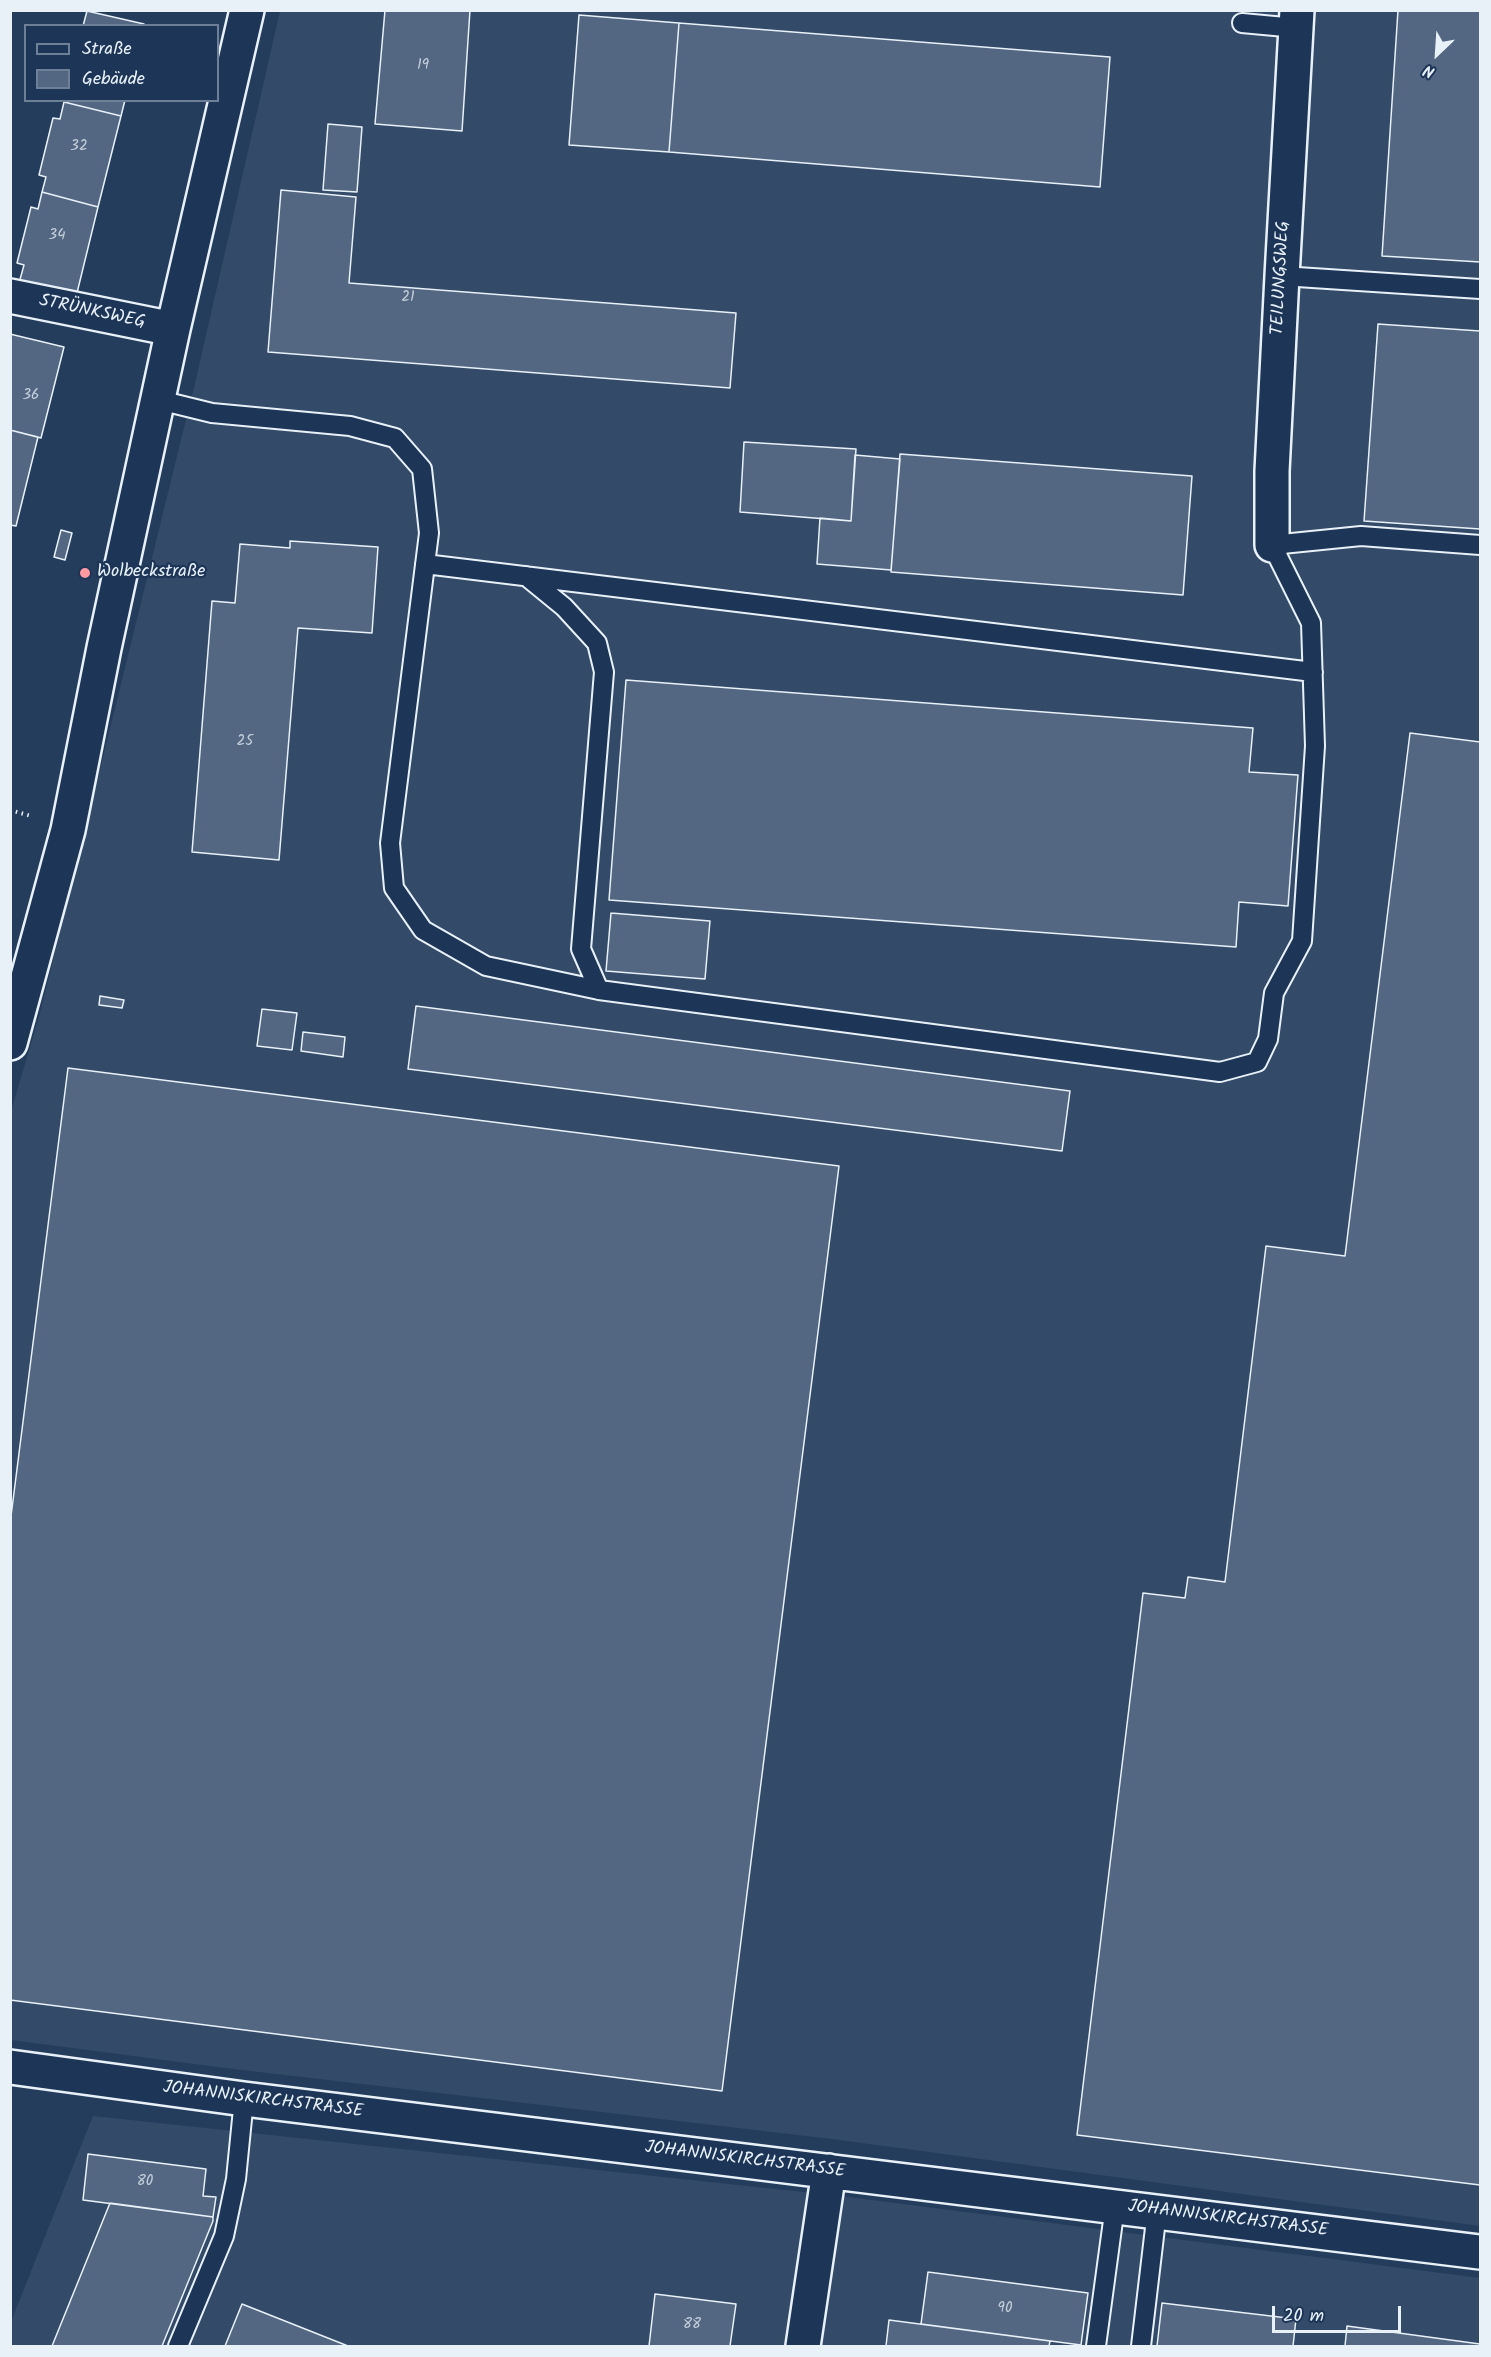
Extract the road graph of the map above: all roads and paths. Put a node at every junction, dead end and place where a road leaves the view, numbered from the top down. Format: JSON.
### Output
{"nodes":[{"id":1,"x":247,"y":10,"type":"edge"},
{"id":2,"x":1297,"y":19,"type":"edge"},
{"id":3,"x":1242,"y":23,"type":"dead end"},
{"id":4,"x":1282,"y":276,"type":"junction"},
{"id":5,"x":1480,"y":289,"type":"edge"},
{"id":6,"x":10,"y":296,"type":"edge"},
{"id":7,"x":173,"y":329,"type":"junction"},
{"id":8,"x":159,"y":400,"type":"junction"},
{"id":9,"x":1272,"y":545,"type":"junction"},
{"id":10,"x":1480,"y":545,"type":"edge"},
{"id":11,"x":425,"y":564,"type":"junction"},
{"id":12,"x":525,"y":576,"type":"junction"},
{"id":13,"x":1313,"y":672,"type":"junction"},
{"id":14,"x":599,"y":990,"type":"junction"},
{"id":15,"x":10,"y":1043,"type":"edge"},
{"id":16,"x":10,"y":2067,"type":"edge"},
{"id":17,"x":244,"y":2099,"type":"junction"},
{"id":18,"x":829,"y":2171,"type":"junction"},
{"id":19,"x":1115,"y":2206,"type":"junction"},
{"id":20,"x":1157,"y":2211,"type":"junction"},
{"id":21,"x":1480,"y":2252,"type":"edge"},
{"id":22,"x":178,"y":2346,"type":"edge"},
{"id":23,"x":803,"y":2346,"type":"edge"},
{"id":24,"x":1096,"y":2346,"type":"edge"},
{"id":25,"x":1140,"y":2346,"type":"edge"}],
"edges":[{"from":1,"to":7,"type":"street"},
{"from":2,"to":3,"type":"lane"},
{"from":2,"to":4,"type":"street","name":"TEILUNGSWEG"},
{"from":4,"to":5,"type":"lane"},
{"from":4,"to":9,"type":"street","name":"TEILUNGSWEG"},
{"from":6,"to":7,"type":"street","name":"STRÜNKSWEG"},
{"from":7,"to":8,"type":"street"},
{"from":8,"to":11,"type":"lane"},
{"from":8,"to":15,"type":"street"},
{"from":9,"to":10,"type":"lane"},
{"from":9,"to":13,"type":"lane"},
{"from":11,"to":12,"type":"lane"},
{"from":11,"to":14,"type":"lane"},
{"from":12,"to":13,"type":"lane"},
{"from":12,"to":14,"type":"lane"},
{"from":13,"to":14,"type":"lane"},
{"from":16,"to":17,"type":"street","name":"JOHANNISKIRCHSTRASSE"},
{"from":17,"to":18,"type":"street","name":"JOHANNISKIRCHSTRASSE"},
{"from":17,"to":22,"type":"lane"},
{"from":18,"to":19,"type":"street","name":"JOHANNISKIRCHSTRASSE"},
{"from":18,"to":23,"type":"street"},
{"from":19,"to":20,"type":"street","name":"JOHANNISKIRCHSTRASSE"},
{"from":19,"to":24,"type":"lane"},
{"from":20,"to":21,"type":"street","name":"JOHANNISKIRCHSTRASSE"},
{"from":20,"to":25,"type":"lane"}]}
